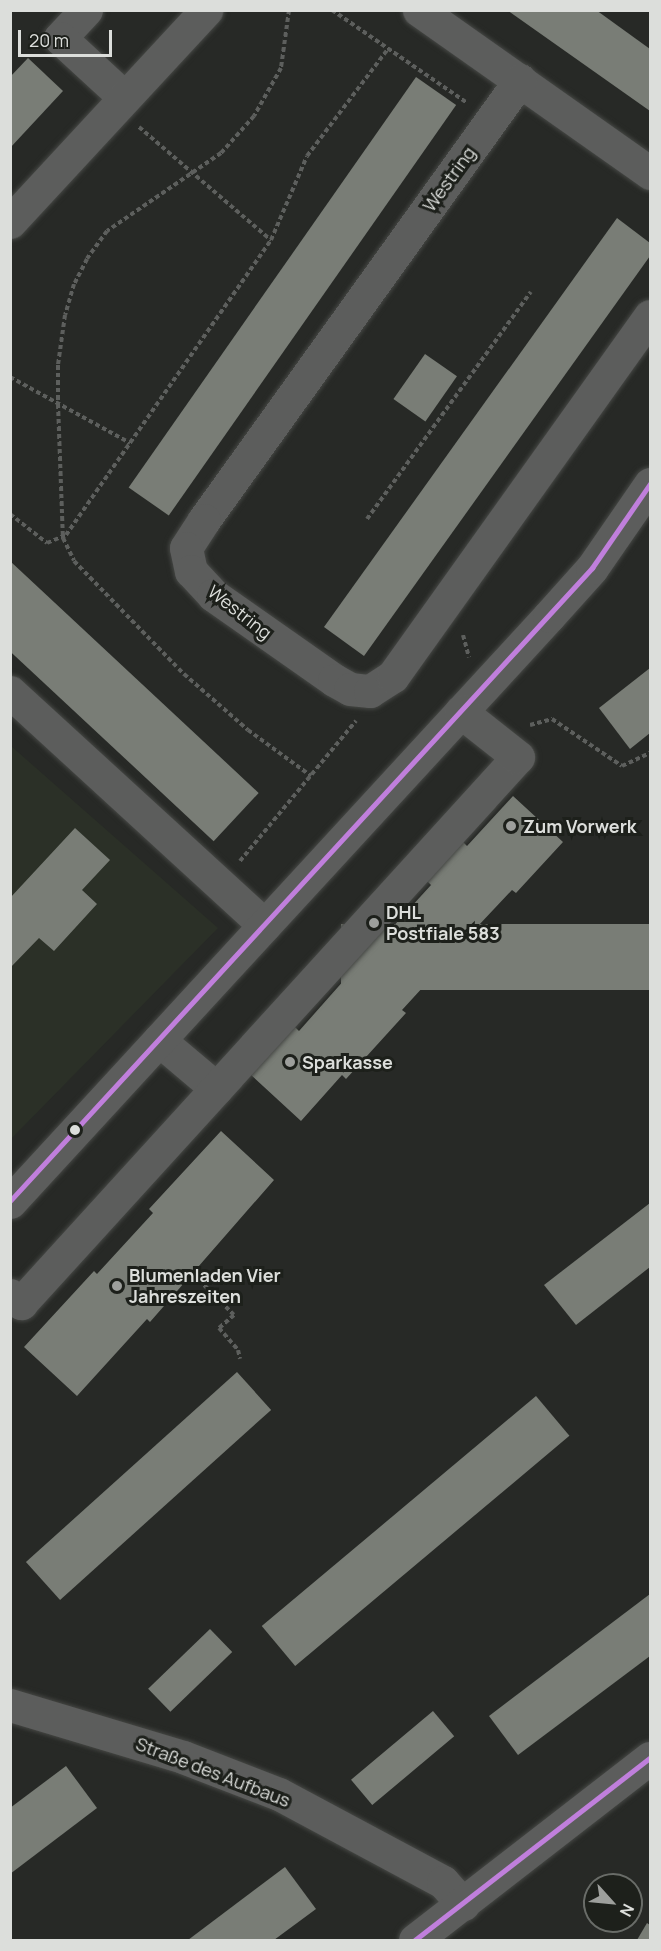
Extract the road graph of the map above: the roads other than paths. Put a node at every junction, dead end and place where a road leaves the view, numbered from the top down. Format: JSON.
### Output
{"nodes":[{"id":1,"x":86,"y":10,"type":"edge"},
{"id":2,"x":206,"y":10,"type":"edge"},
{"id":3,"x":419,"y":10,"type":"edge"},
{"id":4,"x":520,"y":80,"type":"junction"},
{"id":5,"x":121,"y":102,"type":"junction"},
{"id":6,"x":651,"y":173,"type":"edge"},
{"id":7,"x":10,"y":222,"type":"edge"},
{"id":8,"x":651,"y":316,"type":"edge"},
{"id":9,"x":651,"y":484,"type":"edge"},
{"id":10,"x":10,"y":692,"type":"edge"},
{"id":11,"x":470,"y":702,"type":"junction"},
{"id":12,"x":264,"y":925,"type":"junction"},
{"id":13,"x":159,"y":1040,"type":"junction"},
{"id":14,"x":216,"y":1088,"type":"junction"},
{"id":15,"x":10,"y":1202,"type":"edge"},
{"id":16,"x":10,"y":1295,"type":"edge"},
{"id":17,"x":10,"y":1705,"type":"edge"},
{"id":18,"x":651,"y":1758,"type":"edge"},
{"id":19,"x":464,"y":1904,"type":"junction"},
{"id":20,"x":415,"y":1941,"type":"edge"}],
"edges":[{"from":1,"to":5,"type":"street"},
{"from":2,"to":5,"type":"street"},
{"from":3,"to":4,"type":"street"},
{"from":4,"to":6,"type":"street"},
{"from":4,"to":8,"type":"street","name":"Westring"},
{"from":5,"to":7,"type":"street"},
{"from":9,"to":11,"type":"street"},
{"from":10,"to":12,"type":"street"},
{"from":11,"to":12,"type":"street"},
{"from":11,"to":14,"type":"street"},
{"from":12,"to":13,"type":"street"},
{"from":13,"to":14,"type":"street"},
{"from":13,"to":15,"type":"street"},
{"from":14,"to":16,"type":"street"},
{"from":17,"to":19,"type":"street","name":"Straße des Aufbaus"},
{"from":18,"to":19,"type":"street"},
{"from":19,"to":20,"type":"street"}]}
